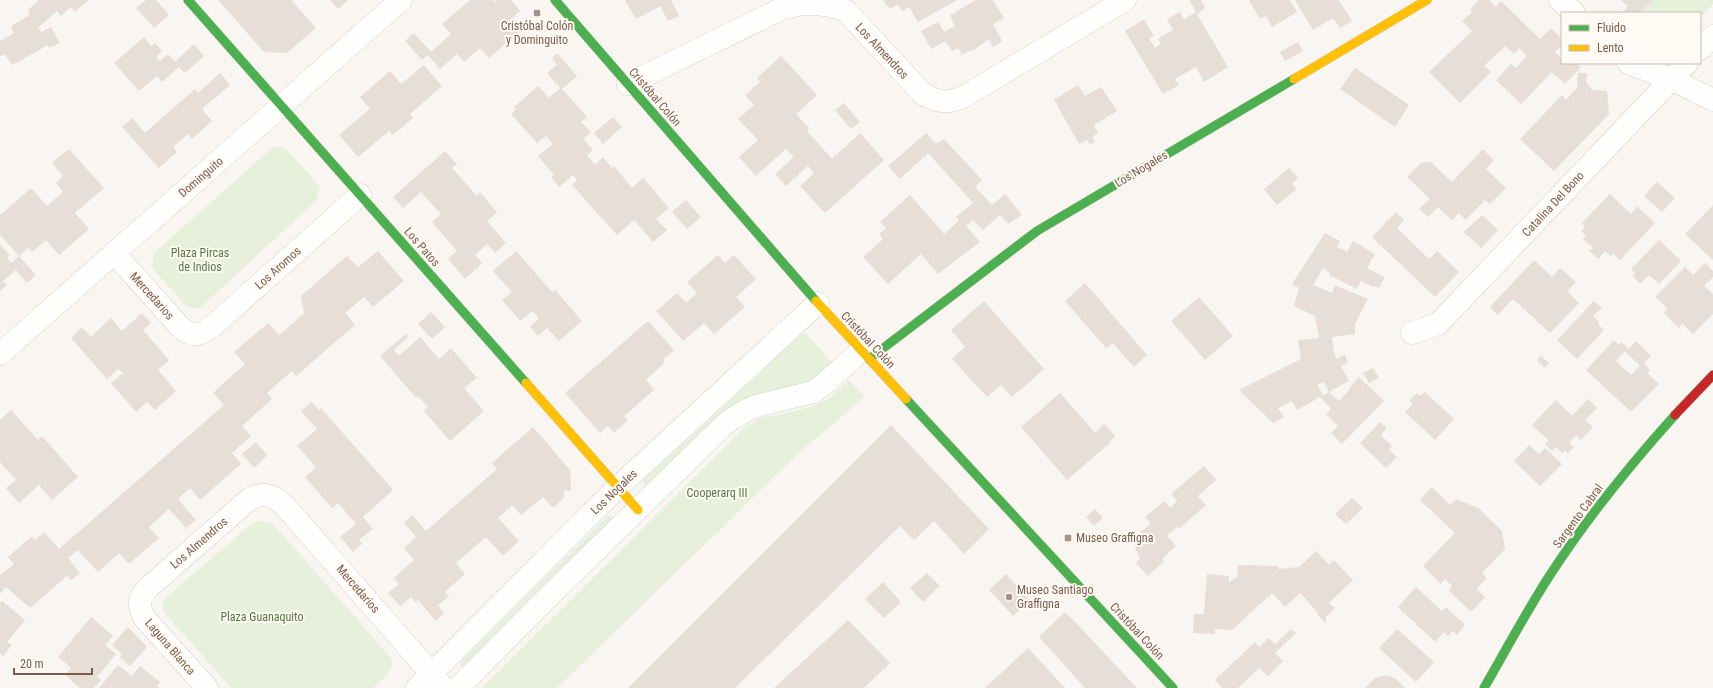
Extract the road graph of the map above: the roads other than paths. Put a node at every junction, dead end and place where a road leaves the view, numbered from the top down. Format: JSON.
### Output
{"nodes":[{"id":1,"x":188,"y":0,"type":"edge"},
{"id":2,"x":402,"y":0,"type":"edge"},
{"id":3,"x":555,"y":0,"type":"edge"},
{"id":4,"x":1125,"y":0,"type":"edge"},
{"id":5,"x":1427,"y":0,"type":"edge"},
{"id":6,"x":1560,"y":0,"type":"edge"},
{"id":7,"x":1573,"y":12,"type":"edge"},
{"id":8,"x":1713,"y":36,"type":"edge"},
{"id":9,"x":1701,"y":48,"type":"edge"},
{"id":10,"x":1631,"y":64,"type":"edge"},
{"id":11,"x":1686,"y":64,"type":"edge"},
{"id":12,"x":1671,"y":79,"type":"junction"},
{"id":13,"x":628,"y":84,"type":"junction"},
{"id":14,"x":1713,"y":100,"type":"edge"},
{"id":15,"x":282,"y":106,"type":"junction"},
{"id":16,"x":360,"y":195,"type":"junction"},
{"id":17,"x":114,"y":254,"type":"junction"},
{"id":18,"x":818,"y":303,"type":"junction"},
{"id":19,"x":1412,"y":333,"type":"dead end"},
{"id":20,"x":193,"y":335,"type":"joint"},
{"id":21,"x":0,"y":354,"type":"edge"},
{"id":22,"x":865,"y":354,"type":"junction"},
{"id":23,"x":1713,"y":375,"type":"edge"},
{"id":24,"x":618,"y":487,"type":"junction"},
{"id":25,"x":268,"y":494,"type":"joint"},
{"id":26,"x":638,"y":510,"type":"junction"},
{"id":27,"x":139,"y":602,"type":"joint"},
{"id":28,"x":431,"y":683,"type":"edge"},
{"id":29,"x":207,"y":688,"type":"edge"},
{"id":30,"x":458,"y":688,"type":"edge"},
{"id":31,"x":1173,"y":688,"type":"edge"},
{"id":32,"x":1484,"y":688,"type":"edge"}],
"edges":[{"from":1,"to":15,"type":"street","name":"Los Patos"},
{"from":2,"to":15,"type":"street","name":"Dominguito"},
{"from":3,"to":13,"type":"street","name":"Cristóbal Colón"},
{"from":4,"to":13,"type":"street","name":"Los Almendros"},
{"from":5,"to":22,"type":"street","name":"Los Nogales"},
{"from":6,"to":7,"type":"street"},
{"from":8,"to":9,"type":"street"},
{"from":10,"to":12,"type":"street"},
{"from":11,"to":12,"type":"street","name":"Catalina Del Bono"},
{"from":12,"to":14,"type":"street"},
{"from":12,"to":19,"type":"street","name":"Catalina Del Bono"},
{"from":13,"to":18,"type":"street","name":"Cristóbal Colón"},
{"from":15,"to":16,"type":"street","name":"Los Patos"},
{"from":15,"to":17,"type":"street","name":"Dominguito"},
{"from":16,"to":20,"type":"street","name":"Los Aromos"},
{"from":16,"to":24,"type":"street","name":"Los Patos"},
{"from":17,"to":20,"type":"street","name":"Mercedarios"},
{"from":17,"to":21,"type":"street","name":"Dominguito"},
{"from":18,"to":22,"type":"street","name":"Cristóbal Colón"},
{"from":18,"to":24,"type":"street","name":"Los Nogales"},
{"from":22,"to":26,"type":"street","name":"Los Nogales"},
{"from":22,"to":31,"type":"street","name":"Cristóbal Colón"},
{"from":23,"to":32,"type":"street","name":"Sargento Cabral"},
{"from":24,"to":26,"type":"street","name":"Los Patos"},
{"from":24,"to":28,"type":"street","name":"Los Nogales"},
{"from":25,"to":27,"type":"street","name":"Los Almendros"},
{"from":25,"to":28,"type":"street","name":"Mercedarios"},
{"from":26,"to":30,"type":"street","name":"Los Nogales"},
{"from":27,"to":29,"type":"street","name":"Laguna Blanca"}]}
